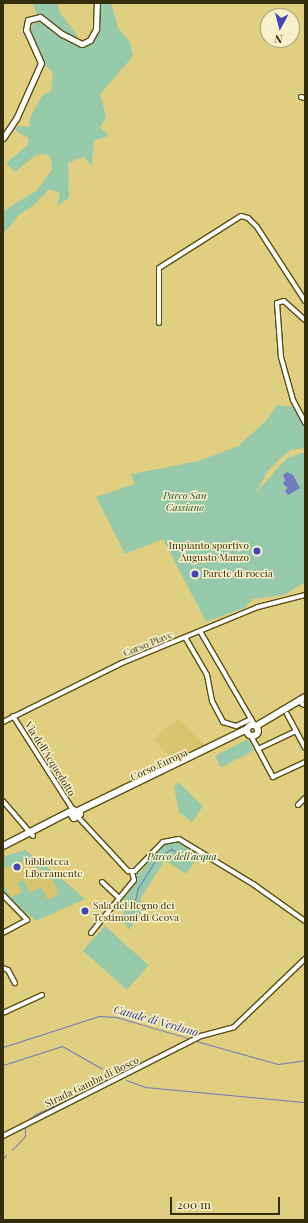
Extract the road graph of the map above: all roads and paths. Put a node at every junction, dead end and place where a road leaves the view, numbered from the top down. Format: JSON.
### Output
{"nodes":[{"id":1,"x":98,"y":3,"type":"edge"},
{"id":2,"x":3,"y":138,"type":"edge"},
{"id":3,"x":305,"y":301,"type":"edge"},
{"id":4,"x":305,"y":320,"type":"edge"},
{"id":5,"x":159,"y":323,"type":"dead end"},
{"id":6,"x":305,"y":423,"type":"edge"},
{"id":7,"x":305,"y":595,"type":"edge"},
{"id":8,"x":200,"y":631,"type":"junction"},
{"id":9,"x":185,"y":637,"type":"junction"},
{"id":10,"x":305,"y":697,"type":"edge"},
{"id":11,"x":304,"y":704,"type":"edge"},
{"id":12,"x":287,"y":714,"type":"junction"},
{"id":13,"x":14,"y":716,"type":"junction"},
{"id":14,"x":3,"y":722,"type":"edge"},
{"id":15,"x":256,"y":724,"type":"junction"},
{"id":16,"x":296,"y":731,"type":"junction"},
{"id":17,"x":247,"y":733,"type":"junction"},
{"id":18,"x":305,"y":748,"type":"edge"},
{"id":19,"x":258,"y":749,"type":"junction"},
{"id":20,"x":305,"y":762,"type":"edge"},
{"id":21,"x":305,"y":798,"type":"edge"},
{"id":22,"x":3,"y":801,"type":"edge"},
{"id":23,"x":298,"y":805,"type":"dead end"},
{"id":24,"x":76,"y":814,"type":"junction"},
{"id":25,"x":32,"y":834,"type":"junction"},
{"id":26,"x":3,"y":846,"type":"edge"},
{"id":27,"x":3,"y":850,"type":"edge"},
{"id":28,"x":132,"y":872,"type":"junction"},
{"id":29,"x":102,"y":882,"type":"dead end"},
{"id":30,"x":3,"y":895,"type":"edge"},
{"id":31,"x":119,"y":898,"type":"junction"},
{"id":32,"x":305,"y":921,"type":"edge"},
{"id":33,"x":3,"y":933,"type":"edge"},
{"id":34,"x":91,"y":933,"type":"dead end"},
{"id":35,"x":305,"y":959,"type":"edge"},
{"id":36,"x":3,"y":968,"type":"edge"},
{"id":37,"x":15,"y":982,"type":"dead end"},
{"id":38,"x":42,"y":995,"type":"dead end"},
{"id":39,"x":3,"y":1013,"type":"edge"},
{"id":40,"x":3,"y":1136,"type":"edge"}],
"edges":[{"from":1,"to":2,"type":"street"},
{"from":3,"to":5,"type":"street"},
{"from":4,"to":6,"type":"street"},
{"from":7,"to":8,"type":"street","name":"Corso Piave"},
{"from":8,"to":9,"type":"street","name":"Corso Piave"},
{"from":8,"to":15,"type":"street"},
{"from":9,"to":13,"type":"street","name":"Corso Piave"},
{"from":9,"to":15,"type":"street"},
{"from":10,"to":15,"type":"main road"},
{"from":11,"to":12,"type":"main road"},
{"from":12,"to":15,"type":"main road"},
{"from":12,"to":16,"type":"street"},
{"from":13,"to":14,"type":"street","name":"Corso Piave"},
{"from":13,"to":24,"type":"street","name":"Via dell'Acquedotto"},
{"from":15,"to":17,"type":"main road"},
{"from":16,"to":18,"type":"street"},
{"from":16,"to":19,"type":"street"},
{"from":17,"to":19,"type":"street"},
{"from":17,"to":24,"type":"main road","name":"Corso Europa"},
{"from":17,"to":24,"type":"main road","name":"Corso Europa"},
{"from":19,"to":20,"type":"street"},
{"from":21,"to":23,"type":"street"},
{"from":22,"to":25,"type":"street"},
{"from":24,"to":25,"type":"main road","name":"Corso Europa"},
{"from":24,"to":28,"type":"street","name":"Via dell'Acquedotto"},
{"from":25,"to":26,"type":"main road","name":"Corso Europa"},
{"from":25,"to":27,"type":"main road","name":"Corso Europa"},
{"from":28,"to":31,"type":"street"},
{"from":28,"to":32,"type":"street"},
{"from":29,"to":31,"type":"street"},
{"from":30,"to":33,"type":"street"},
{"from":31,"to":34,"type":"street"},
{"from":35,"to":40,"type":"street","name":"Strada Gamba di Bosco"},
{"from":36,"to":37,"type":"street"},
{"from":38,"to":39,"type":"street"}]}
